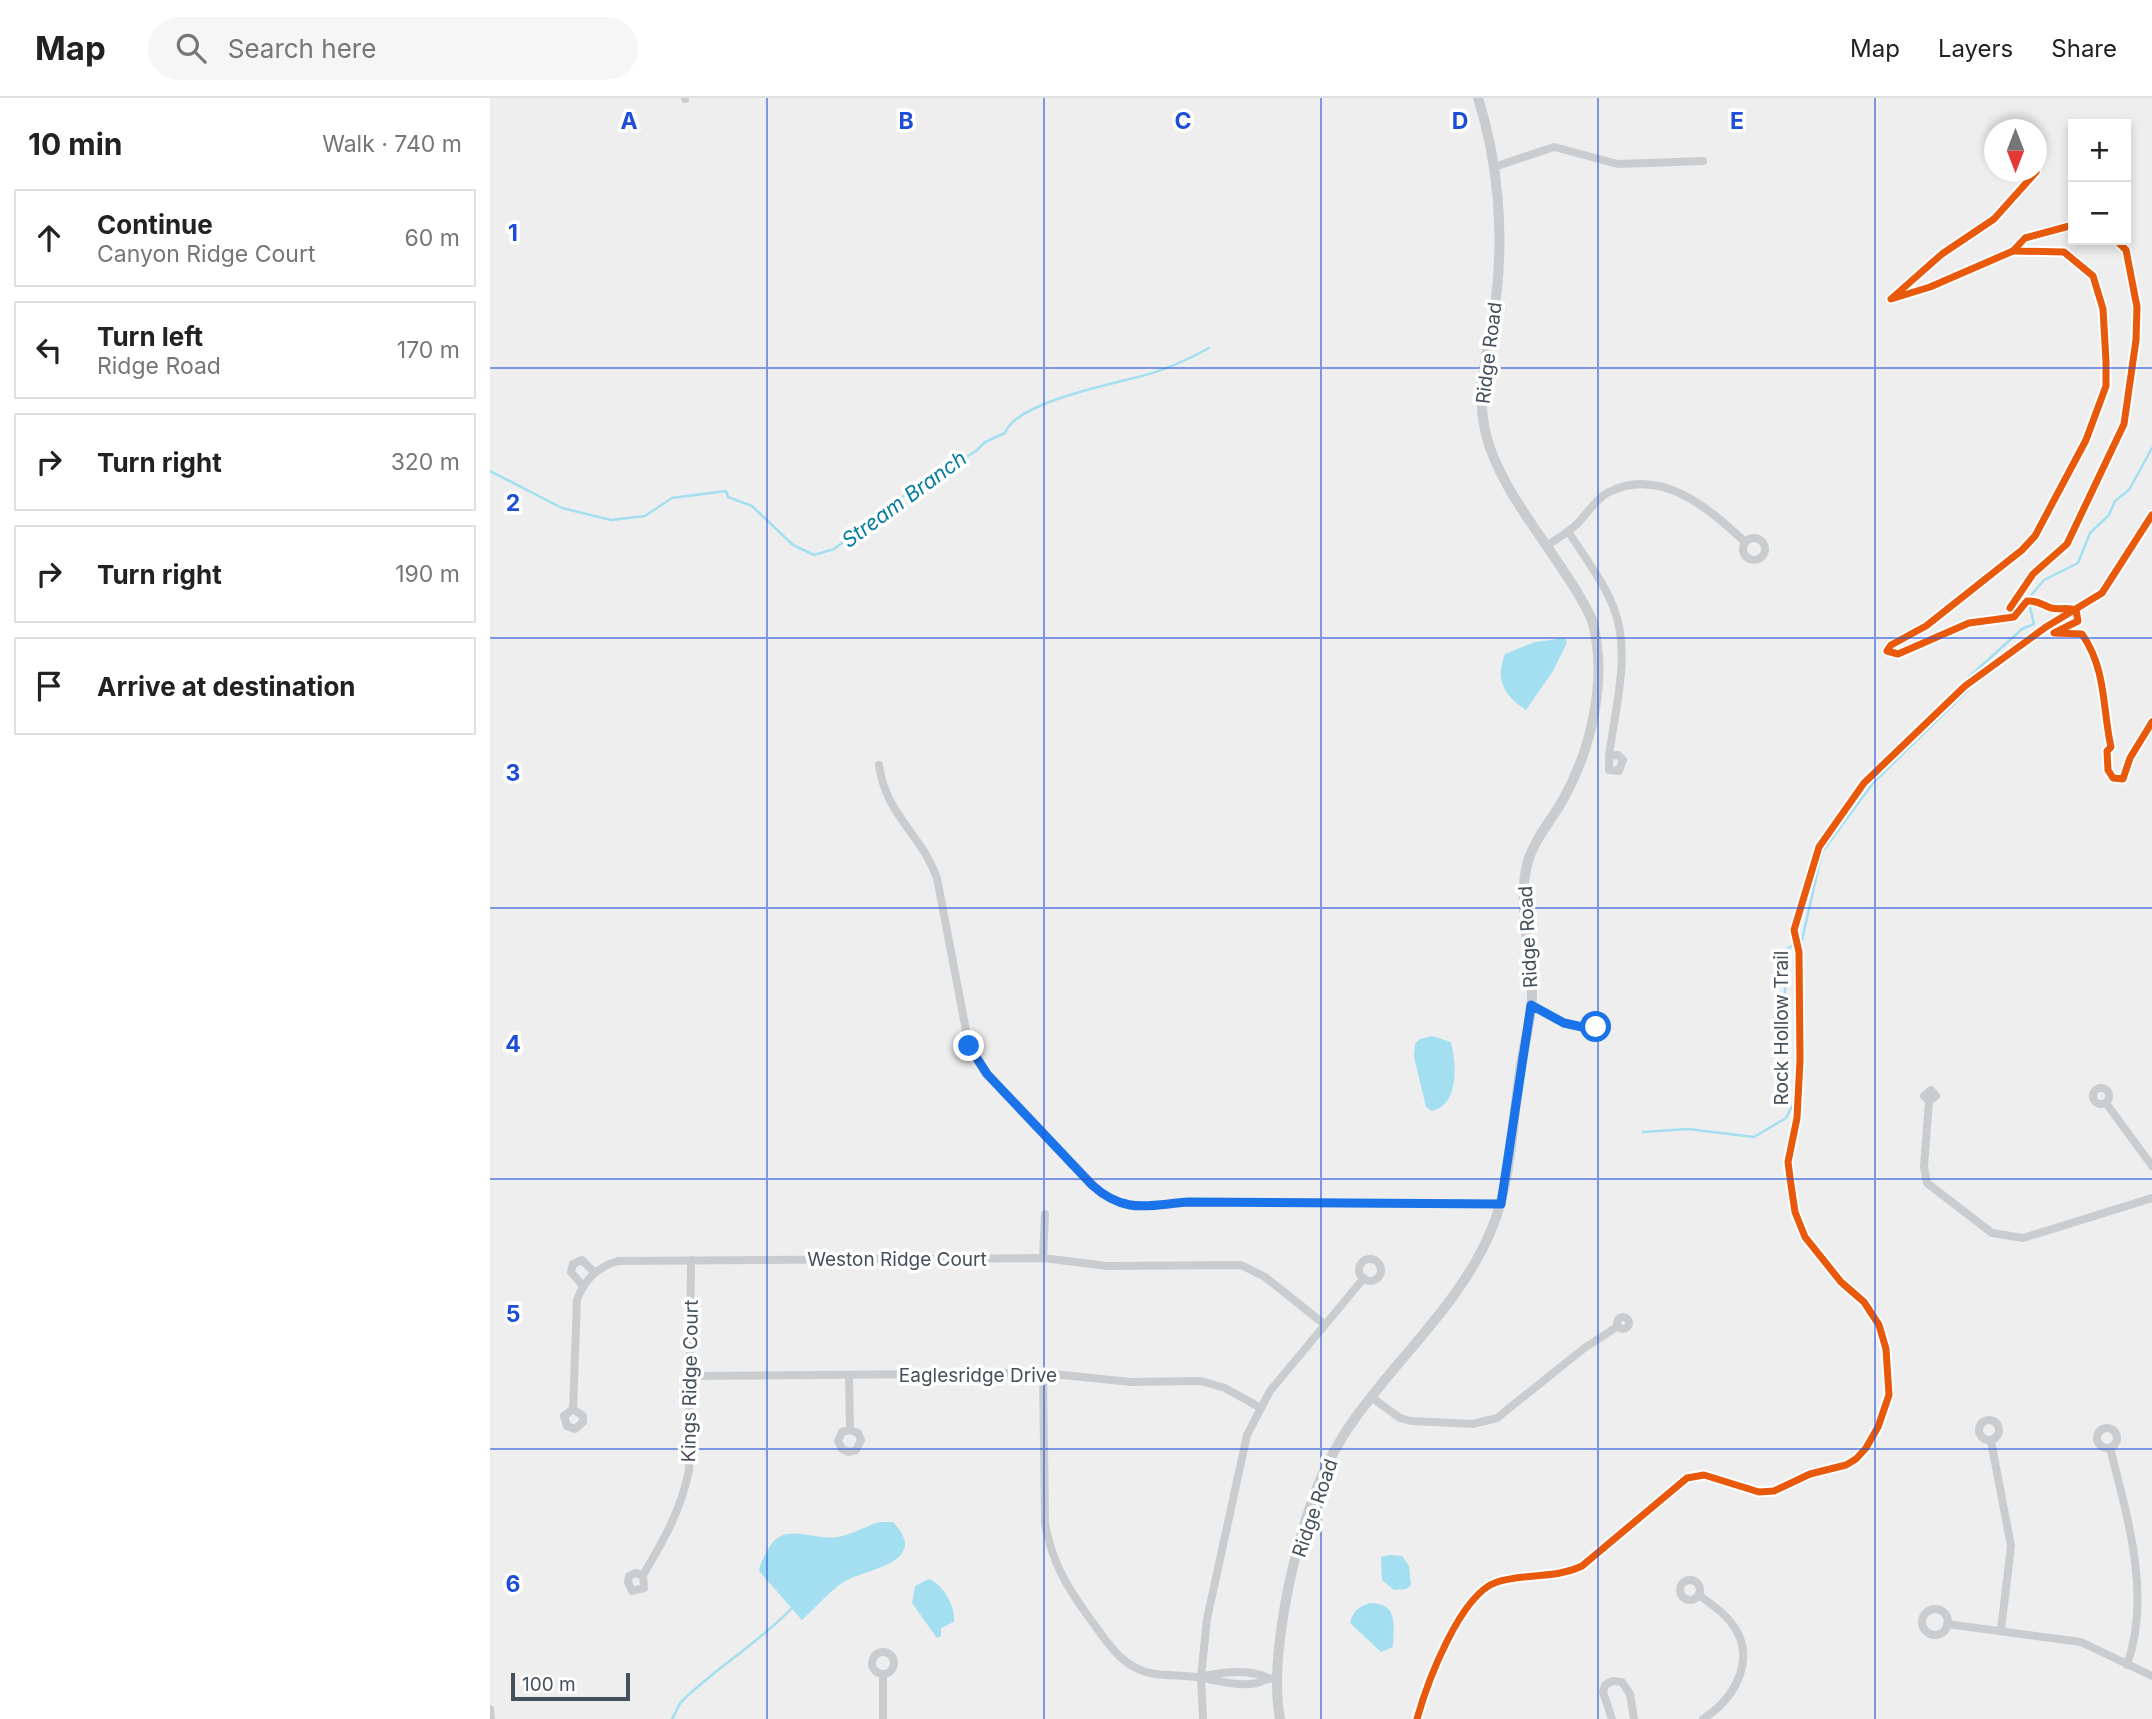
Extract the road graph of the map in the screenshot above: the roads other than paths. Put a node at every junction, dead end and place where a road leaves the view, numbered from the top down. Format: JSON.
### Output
{"nodes":[{"id":1,"x":1478,"y":98,"type":"edge"},
{"id":2,"x":1703,"y":161,"type":"dead end"},
{"id":3,"x":1494,"y":167,"type":"junction"},
{"id":4,"x":1568,"y":531,"type":"junction"},
{"id":5,"x":1745,"y":542,"type":"dead end"},
{"id":6,"x":1546,"y":546,"type":"junction"},
{"id":7,"x":1609,"y":756,"type":"dead end"},
{"id":8,"x":879,"y":765,"type":"dead end"},
{"id":9,"x":1531,"y":1005,"type":"junction"},
{"id":10,"x":1596,"y":1030,"type":"dead end"},
{"id":11,"x":1929,"y":1101,"type":"dead end"},
{"id":12,"x":2106,"y":1103,"type":"dead end"},
{"id":13,"x":2152,"y":1166,"type":"edge"},
{"id":14,"x":2152,"y":1198,"type":"edge"},
{"id":15,"x":1501,"y":1204,"type":"junction"},
{"id":16,"x":1045,"y":1214,"type":"dead end"},
{"id":17,"x":1044,"y":1258,"type":"junction"},
{"id":18,"x":691,"y":1260,"type":"junction"},
{"id":19,"x":594,"y":1272,"type":"junction"},
{"id":20,"x":1364,"y":1278,"type":"dead end"},
{"id":21,"x":583,"y":1286,"type":"junction"},
{"id":22,"x":1324,"y":1324,"type":"junction"},
{"id":23,"x":1618,"y":1326,"type":"dead end"},
{"id":24,"x":1043,"y":1373,"type":"junction"},
{"id":25,"x":849,"y":1375,"type":"junction"},
{"id":26,"x":691,"y":1376,"type":"junction"},
{"id":27,"x":1371,"y":1397,"type":"junction"},
{"id":28,"x":1259,"y":1407,"type":"junction"},
{"id":29,"x":573,"y":1409,"type":"dead end"},
{"id":30,"x":850,"y":1430,"type":"dead end"},
{"id":31,"x":1991,"y":1441,"type":"dead end"},
{"id":32,"x":2110,"y":1448,"type":"dead end"},
{"id":33,"x":643,"y":1575,"type":"dead end"},
{"id":34,"x":1699,"y":1595,"type":"dead end"},
{"id":35,"x":1947,"y":1624,"type":"dead end"},
{"id":36,"x":2001,"y":1630,"type":"junction"},
{"id":37,"x":2127,"y":1665,"type":"junction"},
{"id":38,"x":883,"y":1674,"type":"dead end"},
{"id":39,"x":2152,"y":1676,"type":"edge"},
{"id":40,"x":1201,"y":1677,"type":"junction"},
{"id":41,"x":1272,"y":1678,"type":"junction"},
{"id":42,"x":490,"y":1709,"type":"edge"},
{"id":43,"x":491,"y":1719,"type":"edge"},
{"id":44,"x":883,"y":1719,"type":"edge"},
{"id":45,"x":1203,"y":1719,"type":"edge"},
{"id":46,"x":1280,"y":1719,"type":"edge"},
{"id":47,"x":1612,"y":1719,"type":"edge"},
{"id":48,"x":1634,"y":1719,"type":"edge"},
{"id":49,"x":1703,"y":1719,"type":"edge"}],
"edges":[{"from":1,"to":3,"type":"street","name":"Ridge Road"},
{"from":2,"to":3,"type":"street"},
{"from":3,"to":6,"type":"street","name":"Ridge Road"},
{"from":4,"to":5,"type":"street"},
{"from":4,"to":6,"type":"street"},
{"from":4,"to":7,"type":"street"},
{"from":6,"to":9,"type":"street","name":"Ridge Road"},
{"from":8,"to":15,"type":"street"},
{"from":9,"to":10,"type":"street"},
{"from":9,"to":15,"type":"street","name":"Ridge Road"},
{"from":11,"to":14,"type":"street"},
{"from":12,"to":13,"type":"street"},
{"from":15,"to":27,"type":"street","name":"Ridge Road"},
{"from":16,"to":17,"type":"street"},
{"from":17,"to":18,"type":"street","name":"Weston Ridge Court"},
{"from":17,"to":22,"type":"street","name":"Weston Ridge Court"},
{"from":18,"to":19,"type":"street","name":"Weston Ridge Court"},
{"from":18,"to":26,"type":"street","name":"Kings Ridge Court"},
{"from":19,"to":21,"type":"street"},
{"from":19,"to":21,"type":"street","name":"Weston Ridge Court"},
{"from":20,"to":22,"type":"street"},
{"from":21,"to":29,"type":"street"},
{"from":22,"to":28,"type":"street"},
{"from":23,"to":27,"type":"street"},
{"from":24,"to":25,"type":"street","name":"Eaglesridge Drive"},
{"from":24,"to":28,"type":"street","name":"Eaglesridge Drive"},
{"from":24,"to":40,"type":"street"},
{"from":25,"to":26,"type":"street","name":"Eaglesridge Drive"},
{"from":25,"to":30,"type":"street"},
{"from":26,"to":33,"type":"street","name":"Kings Ridge Court"},
{"from":27,"to":41,"type":"street","name":"Ridge Road"},
{"from":28,"to":40,"type":"street"},
{"from":31,"to":36,"type":"street"},
{"from":32,"to":37,"type":"street"},
{"from":34,"to":49,"type":"street"},
{"from":35,"to":36,"type":"street"},
{"from":36,"to":37,"type":"street"},
{"from":37,"to":39,"type":"street"},
{"from":38,"to":44,"type":"street"},
{"from":40,"to":41,"type":"street"},
{"from":40,"to":45,"type":"street"},
{"from":41,"to":46,"type":"street","name":"Ridge Road"},
{"from":42,"to":43,"type":"street"},
{"from":47,"to":48,"type":"street"}]}
